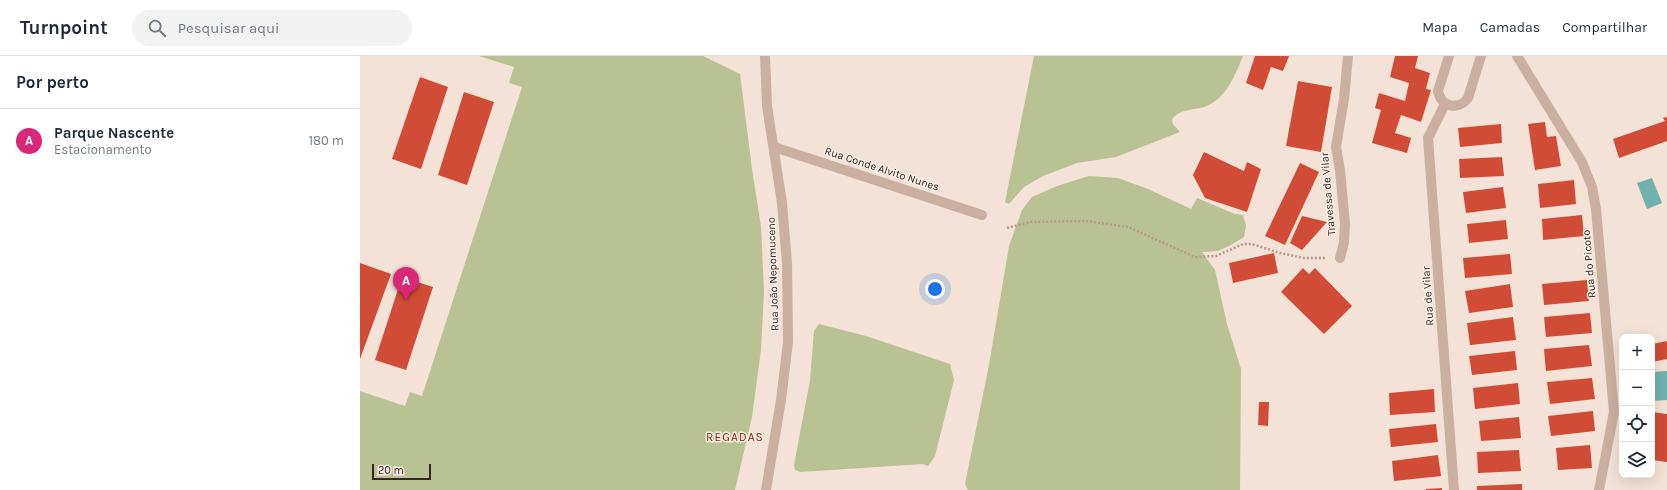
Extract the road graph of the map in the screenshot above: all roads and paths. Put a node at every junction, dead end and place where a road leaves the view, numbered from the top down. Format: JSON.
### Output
{"nodes":[{"id":1,"x":765,"y":56,"type":"edge"},
{"id":2,"x":1348,"y":56,"type":"edge"},
{"id":3,"x":1449,"y":56,"type":"edge"},
{"id":4,"x":1481,"y":56,"type":"edge"},
{"id":5,"x":1517,"y":56,"type":"edge"},
{"id":6,"x":1445,"y":104,"type":"junction"},
{"id":7,"x":774,"y":147,"type":"junction"},
{"id":8,"x":982,"y":214,"type":"dead end"},
{"id":9,"x":1007,"y":228,"type":"dead end"},
{"id":10,"x":1340,"y":258,"type":"joint"},
{"id":11,"x":766,"y":490,"type":"edge"},
{"id":12,"x":1454,"y":490,"type":"edge"},
{"id":13,"x":1599,"y":490,"type":"edge"}],
"edges":[{"from":1,"to":7,"type":"street","name":"Rua João Nepomuceno"},
{"from":2,"to":10,"type":"street","name":"Travessa de Vilar"},
{"from":3,"to":6,"type":"street"},
{"from":4,"to":6,"type":"street"},
{"from":5,"to":13,"type":"street","name":"Rua do Picoto"},
{"from":6,"to":12,"type":"street","name":"Rua de Vilar"},
{"from":7,"to":8,"type":"street","name":"Rua Conde Alvito Nunes"},
{"from":7,"to":11,"type":"street","name":"Rua João Nepomuceno"},
{"from":9,"to":10,"type":"path"}]}
